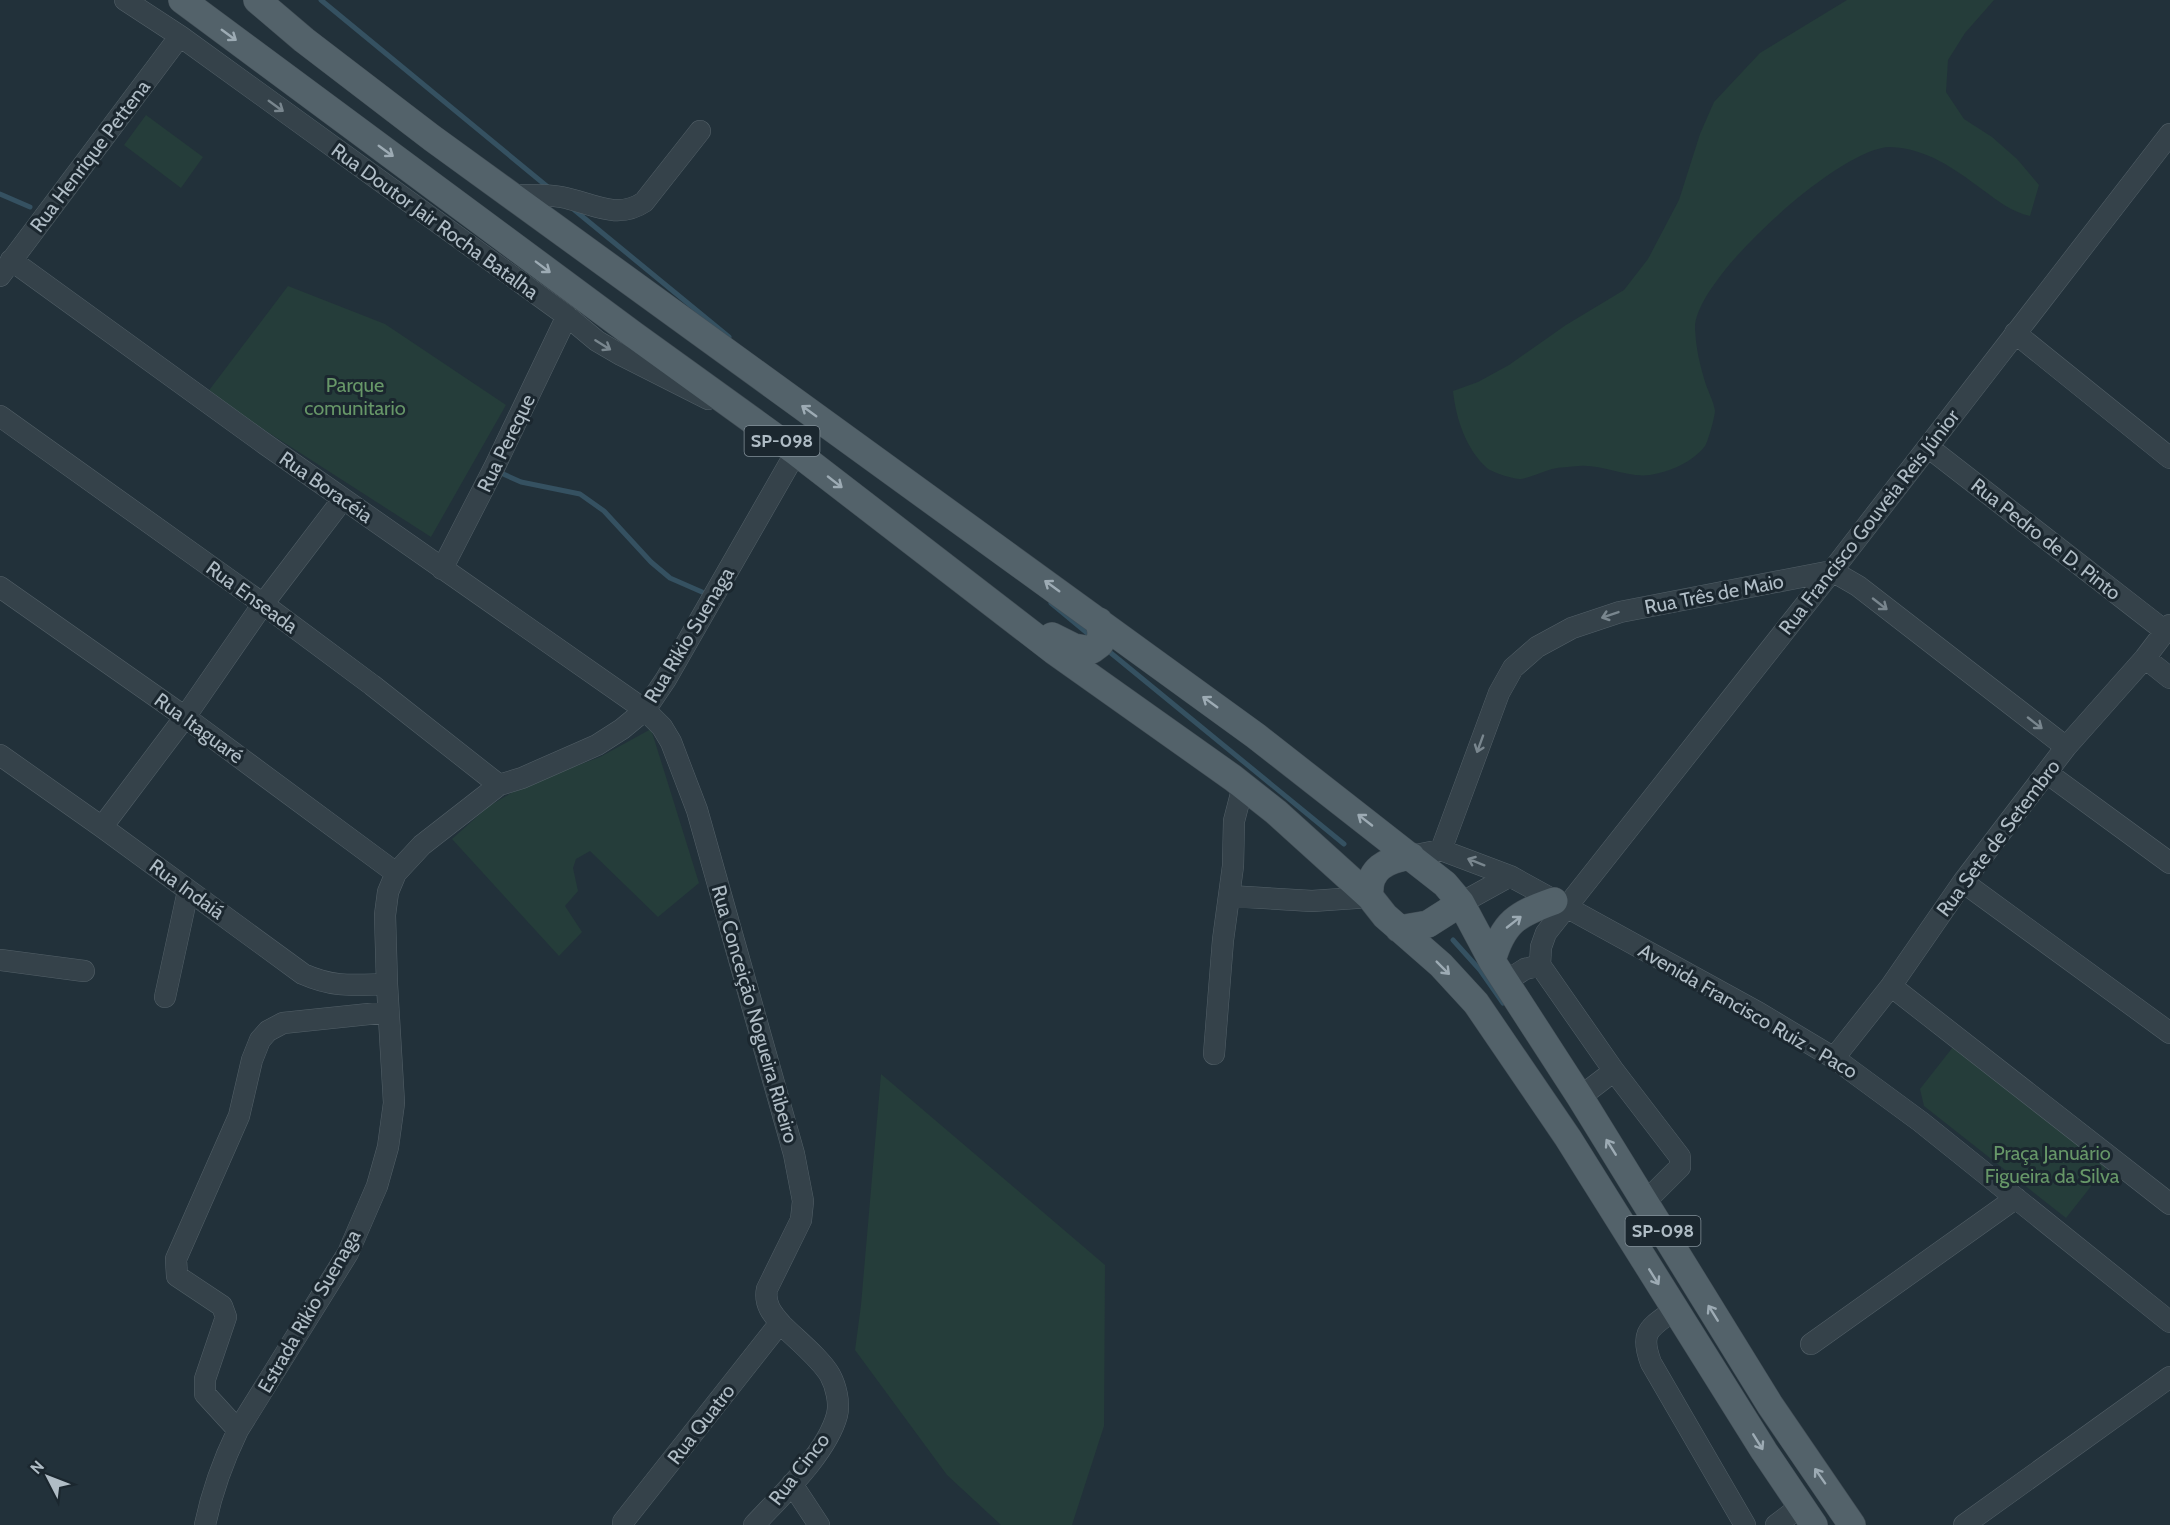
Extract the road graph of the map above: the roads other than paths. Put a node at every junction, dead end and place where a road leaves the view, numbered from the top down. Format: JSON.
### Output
{"nodes":[{"id":1,"x":125,"y":0,"type":"edge"},
{"id":2,"x":182,"y":0,"type":"edge"},
{"id":3,"x":257,"y":0,"type":"edge"},
{"id":4,"x":180,"y":36,"type":"junction"},
{"id":5,"x":700,"y":131,"type":"dead end"},
{"id":6,"x":2170,"y":134,"type":"edge"},
{"id":7,"x":513,"y":195,"type":"junction"},
{"id":8,"x":6,"y":268,"type":"edge"},
{"id":9,"x":567,"y":316,"type":"junction"},
{"id":10,"x":2015,"y":333,"type":"junction"},
{"id":11,"x":0,"y":416,"type":"edge"},
{"id":12,"x":756,"y":423,"type":"junction"},
{"id":13,"x":1928,"y":447,"type":"junction"},
{"id":14,"x":796,"y":452,"type":"junction"},
{"id":15,"x":2170,"y":458,"type":"edge"},
{"id":16,"x":343,"y":499,"type":"junction"},
{"id":17,"x":442,"y":569,"type":"junction"},
{"id":18,"x":1832,"y":571,"type":"junction"},
{"id":19,"x":0,"y":587,"type":"edge"},
{"id":20,"x":263,"y":604,"type":"junction"},
{"id":21,"x":1008,"y":614,"type":"junction"},
{"id":22,"x":1099,"y":621,"type":"junction"},
{"id":23,"x":2167,"y":628,"type":"edge"},
{"id":24,"x":2145,"y":658,"type":"junction"},
{"id":25,"x":2170,"y":678,"type":"edge"},
{"id":26,"x":645,"y":710,"type":"junction"},
{"id":27,"x":185,"y":717,"type":"junction"},
{"id":28,"x":2066,"y":747,"type":"junction"},
{"id":29,"x":1,"y":756,"type":"edge"},
{"id":30,"x":2047,"y":773,"type":"junction"},
{"id":31,"x":499,"y":785,"type":"junction"},
{"id":32,"x":1243,"y":786,"type":"junction"},
{"id":33,"x":102,"y":827,"type":"junction"},
{"id":34,"x":1441,"y":850,"type":"junction"},
{"id":35,"x":1411,"y":856,"type":"junction"},
{"id":36,"x":2170,"y":863,"type":"edge"},
{"id":37,"x":396,"y":873,"type":"junction"},
{"id":38,"x":1510,"y":876,"type":"junction"},
{"id":39,"x":1963,"y":882,"type":"junction"},
{"id":40,"x":188,"y":891,"type":"junction"},
{"id":41,"x":1229,"y":896,"type":"junction"},
{"id":42,"x":1370,"y":897,"type":"junction"},
{"id":43,"x":1461,"y":903,"type":"junction"},
{"id":44,"x":1561,"y":905,"type":"junction"},
{"id":45,"x":1399,"y":929,"type":"junction"},
{"id":46,"x":0,"y":960,"type":"edge"},
{"id":47,"x":1540,"y":965,"type":"junction"},
{"id":48,"x":84,"y":971,"type":"dead end"},
{"id":49,"x":1499,"y":971,"type":"junction"},
{"id":50,"x":387,"y":984,"type":"junction"},
{"id":51,"x":1891,"y":986,"type":"junction"},
{"id":52,"x":165,"y":997,"type":"dead end"},
{"id":53,"x":388,"y":1011,"type":"junction"},
{"id":54,"x":2170,"y":1033,"type":"edge"},
{"id":55,"x":1214,"y":1054,"type":"dead end"},
{"id":56,"x":1834,"y":1058,"type":"junction"},
{"id":57,"x":1614,"y":1071,"type":"junction"},
{"id":58,"x":1580,"y":1097,"type":"junction"},
{"id":59,"x":2016,"y":1198,"type":"junction"},
{"id":60,"x":1645,"y":1202,"type":"junction"},
{"id":61,"x":2170,"y":1204,"type":"edge"},
{"id":62,"x":1674,"y":1311,"type":"junction"},
{"id":63,"x":2167,"y":1312,"type":"edge"},
{"id":64,"x":780,"y":1323,"type":"junction"},
{"id":65,"x":1811,"y":1344,"type":"dead end"},
{"id":66,"x":2170,"y":1377,"type":"edge"},
{"id":67,"x":238,"y":1430,"type":"junction"},
{"id":68,"x":792,"y":1484,"type":"junction"},
{"id":69,"x":1807,"y":1516,"type":"edge"},
{"id":70,"x":1846,"y":1522,"type":"edge"},
{"id":71,"x":205,"y":1525,"type":"edge"},
{"id":72,"x":623,"y":1525,"type":"edge"},
{"id":73,"x":755,"y":1525,"type":"edge"},
{"id":74,"x":819,"y":1525,"type":"edge"},
{"id":75,"x":1745,"y":1525,"type":"edge"},
{"id":76,"x":1776,"y":1525,"type":"edge"},
{"id":77,"x":1964,"y":1525,"type":"edge"}],
"edges":[{"from":1,"to":4,"type":"street","name":"Rua Doutor Jair Rocha Batalha"},
{"from":2,"to":12,"type":"main road","number":"SP-098","one_way":true},
{"from":3,"to":7,"type":"main road","number":"SP-098"},
{"from":4,"to":8,"type":"street","name":"Rua Henrique Pettena"},
{"from":4,"to":9,"type":"street","name":"Rua Doutor Jair Rocha Batalha","one_way":true},
{"from":5,"to":7,"type":"street"},
{"from":6,"to":10,"type":"street","name":"Rua Francisco Gouveia Reis Júnior"},
{"from":22,"to":7,"type":"main road","number":"SP-098","one_way":true},
{"from":8,"to":16,"type":"street","name":"Rua Boracéia"},
{"from":9,"to":12,"type":"street","name":"Rua Doutor Jair Rocha Batalha","one_way":true},
{"from":9,"to":17,"type":"street","name":"Rua Pereque"},
{"from":10,"to":13,"type":"street","name":"Rua Francisco Gouveia Reis Júnior"},
{"from":10,"to":15,"type":"street"},
{"from":11,"to":20,"type":"street","name":"Rua Enseada"},
{"from":12,"to":14,"type":"main road","number":"SP-098"},
{"from":13,"to":18,"type":"street","name":"Rua Francisco Gouveia Reis Júnior"},
{"from":13,"to":23,"type":"street","name":"Rua Pedro de D. Pinto"},
{"from":14,"to":21,"type":"main road","number":"SP-098","one_way":true},
{"from":14,"to":26,"type":"street","name":"Rua Rikio Suenaga"},
{"from":16,"to":17,"type":"street","name":"Rua Boracéia"},
{"from":16,"to":20,"type":"street"},
{"from":17,"to":26,"type":"street","name":"Rua Boracéia"},
{"from":18,"to":28,"type":"street","one_way":true},
{"from":18,"to":34,"type":"street","name":"Rua Três de Maio","one_way":true},
{"from":18,"to":44,"type":"street","name":"Rua Francisco Gouveia Reis Júnior"},
{"from":19,"to":27,"type":"street","name":"Rua Itaguaré"},
{"from":20,"to":27,"type":"street"},
{"from":20,"to":31,"type":"street","name":"Rua Enseada"},
{"from":21,"to":22,"type":"main road"},
{"from":21,"to":32,"type":"main road","number":"SP-098"},
{"from":35,"to":22,"type":"main road","number":"SP-098","one_way":true},
{"from":23,"to":24,"type":"street","name":"Rua Sete de Setembro"},
{"from":24,"to":25,"type":"street"},
{"from":24,"to":28,"type":"street","name":"Rua Sete de Setembro"},
{"from":26,"to":31,"type":"street","name":"Rua Rikio Suenaga"},
{"from":26,"to":64,"type":"street","name":"Rua Conceição Nogueira Ribeiro"},
{"from":27,"to":33,"type":"street"},
{"from":27,"to":37,"type":"street","name":"Rua Itaguaré"},
{"from":28,"to":30,"type":"street","name":"Rua Sete de Setembro"},
{"from":29,"to":33,"type":"street","name":"Rua Indaiá"},
{"from":30,"to":36,"type":"street"},
{"from":30,"to":39,"type":"street","name":"Rua Sete de Setembro"},
{"from":31,"to":37,"type":"street","name":"Rua Rikio Suenaga"},
{"from":32,"to":41,"type":"street"},
{"from":32,"to":42,"type":"main road","number":"SP-098"},
{"from":33,"to":40,"type":"street","name":"Rua Indaiá"},
{"from":34,"to":35,"type":"street"},
{"from":38,"to":34,"type":"street","name":"Avenida Francisco Ruiz - Paco","one_way":true},
{"from":35,"to":42,"type":"main road"},
{"from":35,"to":43,"type":"main road","number":"SP-098"},
{"from":37,"to":50,"type":"street","name":"Rua Rikio Suenaga"},
{"from":38,"to":43,"type":"street"},
{"from":38,"to":44,"type":"street","name":"Avenida Francisco Ruiz - Paco"},
{"from":39,"to":51,"type":"street","name":"Rua Sete de Setembro"},
{"from":39,"to":54,"type":"street"},
{"from":40,"to":50,"type":"street","name":"Rua Indaiá"},
{"from":40,"to":52,"type":"street"},
{"from":41,"to":42,"type":"street"},
{"from":41,"to":55,"type":"street"},
{"from":42,"to":45,"type":"main road","number":"SP-098"},
{"from":43,"to":45,"type":"main road"},
{"from":43,"to":49,"type":"main road","number":"SP-098"},
{"from":44,"to":47,"type":"street","name":"Rua Francisco Gouveia Reis Júnior"},
{"from":49,"to":44,"type":"main road","one_way":true},
{"from":44,"to":56,"type":"street","name":"Avenida Francisco Ruiz - Paco"},
{"from":45,"to":62,"type":"main road","number":"SP-098","one_way":true},
{"from":46,"to":48,"type":"street"},
{"from":47,"to":49,"type":"street"},
{"from":47,"to":57,"type":"street"},
{"from":49,"to":58,"type":"main road","number":"SP-098"},
{"from":50,"to":53,"type":"street","name":"Estrada Rikio Suenaga"},
{"from":51,"to":56,"type":"street","name":"Rua Sete de Setembro"},
{"from":51,"to":61,"type":"street"},
{"from":53,"to":67,"type":"street","name":"Estrada Rikio Suenaga"},
{"from":53,"to":67,"type":"street"},
{"from":56,"to":59,"type":"street","name":"Avenida Francisco Ruiz - Paco"},
{"from":57,"to":58,"type":"street"},
{"from":57,"to":60,"type":"street"},
{"from":60,"to":58,"type":"main road","number":"SP-098","one_way":true},
{"from":59,"to":63,"type":"street","name":"Avenida Francisco Ruiz - Paco"},
{"from":59,"to":65,"type":"street"},
{"from":70,"to":60,"type":"main road","number":"SP-098","one_way":true},
{"from":62,"to":69,"type":"main road","number":"SP-098","one_way":true},
{"from":62,"to":75,"type":"street"},
{"from":64,"to":68,"type":"street","name":"Rua Cinco"},
{"from":64,"to":72,"type":"street","name":"Rua Quatro"},
{"from":66,"to":77,"type":"street"},
{"from":67,"to":71,"type":"street","name":"Estrada Rikio Suenaga"},
{"from":68,"to":73,"type":"street","name":"Rua Cinco"},
{"from":68,"to":74,"type":"street"},
{"from":69,"to":76,"type":"street"}]}
